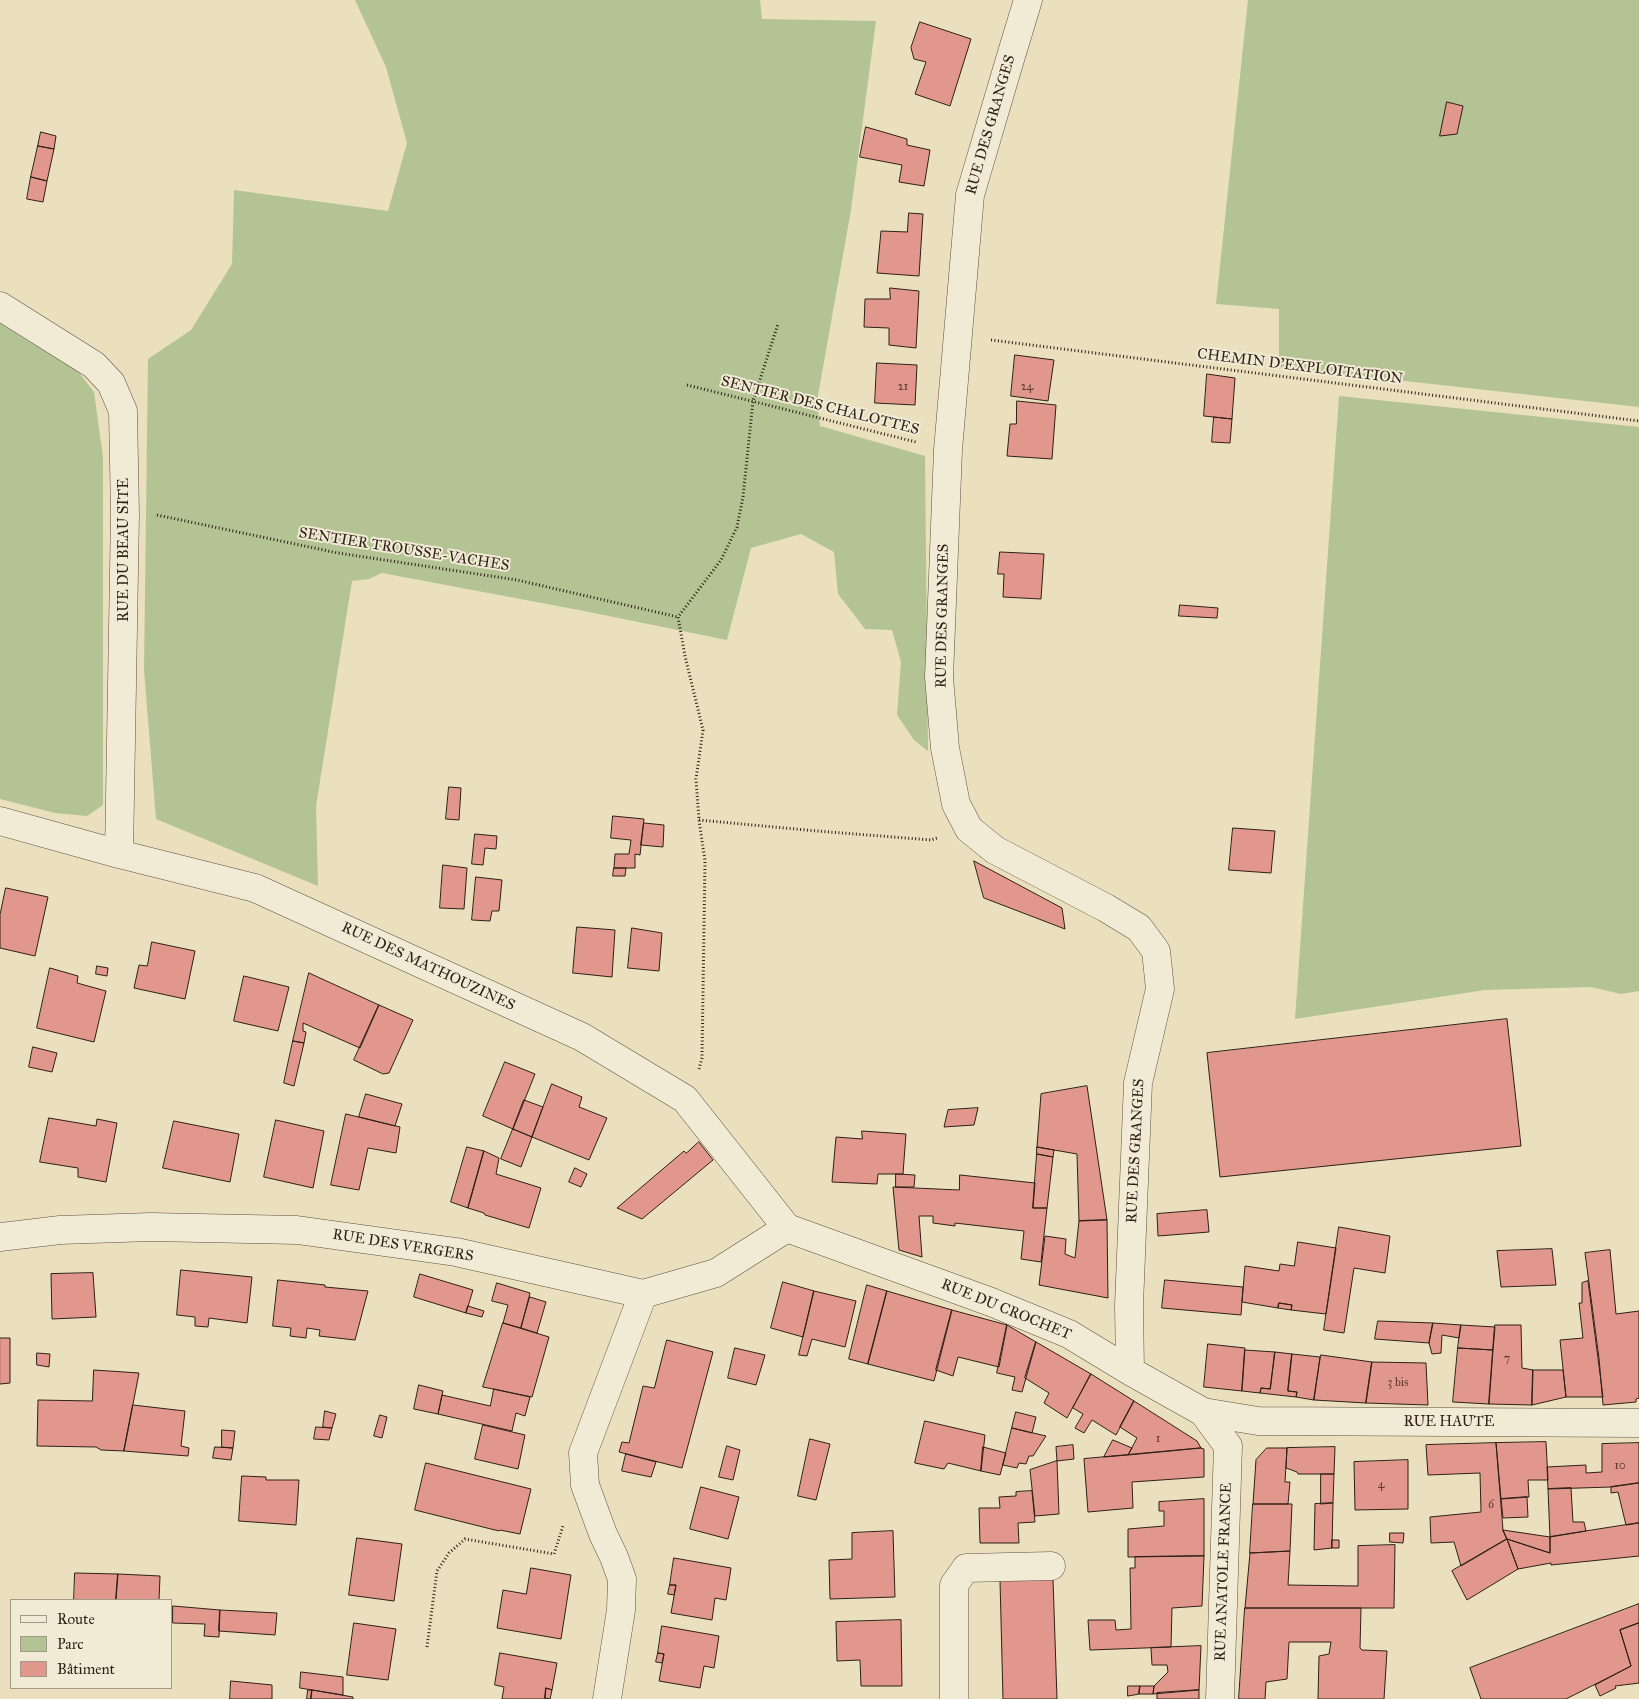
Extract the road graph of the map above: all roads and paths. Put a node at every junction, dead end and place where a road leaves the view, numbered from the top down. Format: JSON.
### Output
{"nodes":[{"id":1,"x":1028,"y":0,"type":"edge"},
{"id":2,"x":0,"y":306,"type":"edge"},
{"id":3,"x":778,"y":324,"type":"dead end"},
{"id":4,"x":958,"y":336,"type":"junction"},
{"id":5,"x":687,"y":385,"type":"dead end"},
{"id":6,"x":753,"y":400,"type":"junction"},
{"id":7,"x":1639,"y":421,"type":"edge"},
{"id":8,"x":948,"y":450,"type":"junction"},
{"id":9,"x":125,"y":514,"type":"junction"},
{"id":10,"x":678,"y":618,"type":"junction"},
{"id":11,"x":699,"y":820,"type":"junction"},
{"id":12,"x":0,"y":821,"type":"edge"},
{"id":13,"x":969,"y":829,"type":"junction"},
{"id":14,"x":119,"y":854,"type":"junction"},
{"id":15,"x":685,"y":1099,"type":"junction"},
{"id":16,"x":786,"y":1228,"type":"junction"},
{"id":17,"x":0,"y":1238,"type":"edge"},
{"id":18,"x":643,"y":1294,"type":"junction"},
{"id":19,"x":1130,"y":1371,"type":"junction"},
{"id":20,"x":1203,"y":1412,"type":"junction"},
{"id":21,"x":1258,"y":1421,"type":"junction"},
{"id":22,"x":1639,"y":1423,"type":"edge"},
{"id":23,"x":1228,"y":1446,"type":"junction"},
{"id":24,"x":594,"y":1510,"type":"junction"},
{"id":25,"x":1051,"y":1566,"type":"dead end"},
{"id":26,"x":427,"y":1647,"type":"dead end"},
{"id":27,"x":607,"y":1699,"type":"edge"},
{"id":28,"x":954,"y":1699,"type":"edge"},
{"id":29,"x":1220,"y":1699,"type":"edge"}],
"edges":[{"from":1,"to":4,"type":"street","name":"RUE DES GRANGES"},
{"from":2,"to":9,"type":"street","name":"RUE DU BEAU SITE"},
{"from":3,"to":6,"type":"path"},
{"from":4,"to":7,"type":"path","name":"CHEMIN D'EXPLOITATION"},
{"from":4,"to":8,"type":"street","name":"RUE DES GRANGES"},
{"from":5,"to":6,"type":"path","name":"SENTIER DES CHALOTTES"},
{"from":6,"to":8,"type":"path","name":"SENTIER DES CHALOTTES"},
{"from":6,"to":10,"type":"path"},
{"from":8,"to":13,"type":"street","name":"RUE DES GRANGES"},
{"from":9,"to":10,"type":"path","name":"SENTIER TROUSSE-VACHES"},
{"from":9,"to":14,"type":"street","name":"RUE DU BEAU SITE"},
{"from":10,"to":11,"type":"path"},
{"from":11,"to":13,"type":"path"},
{"from":11,"to":15,"type":"path"},
{"from":12,"to":14,"type":"street","name":"RUE DES MATHOUZINES"},
{"from":13,"to":19,"type":"street","name":"RUE DES GRANGES"},
{"from":14,"to":15,"type":"street","name":"RUE DES MATHOUZINES"},
{"from":15,"to":16,"type":"street","name":"RUE DES MATHOUZINES"},
{"from":16,"to":18,"type":"street","name":"RUE DES VERGERS"},
{"from":16,"to":19,"type":"street","name":"RUE DU CROCHET"},
{"from":17,"to":18,"type":"street","name":"RUE DES VERGERS"},
{"from":18,"to":24,"type":"street"},
{"from":19,"to":20,"type":"street","name":"RUE DU CROCHET"},
{"from":20,"to":21,"type":"street","name":"RUE HAUTE"},
{"from":20,"to":23,"type":"street","name":"RUE DU CROCHET"},
{"from":21,"to":22,"type":"street","name":"RUE HAUTE"},
{"from":21,"to":23,"type":"street"},
{"from":23,"to":29,"type":"street","name":"RUE ANATOLE FRANCE"},
{"from":24,"to":26,"type":"path"},
{"from":24,"to":27,"type":"street"},
{"from":25,"to":28,"type":"street"}]}
